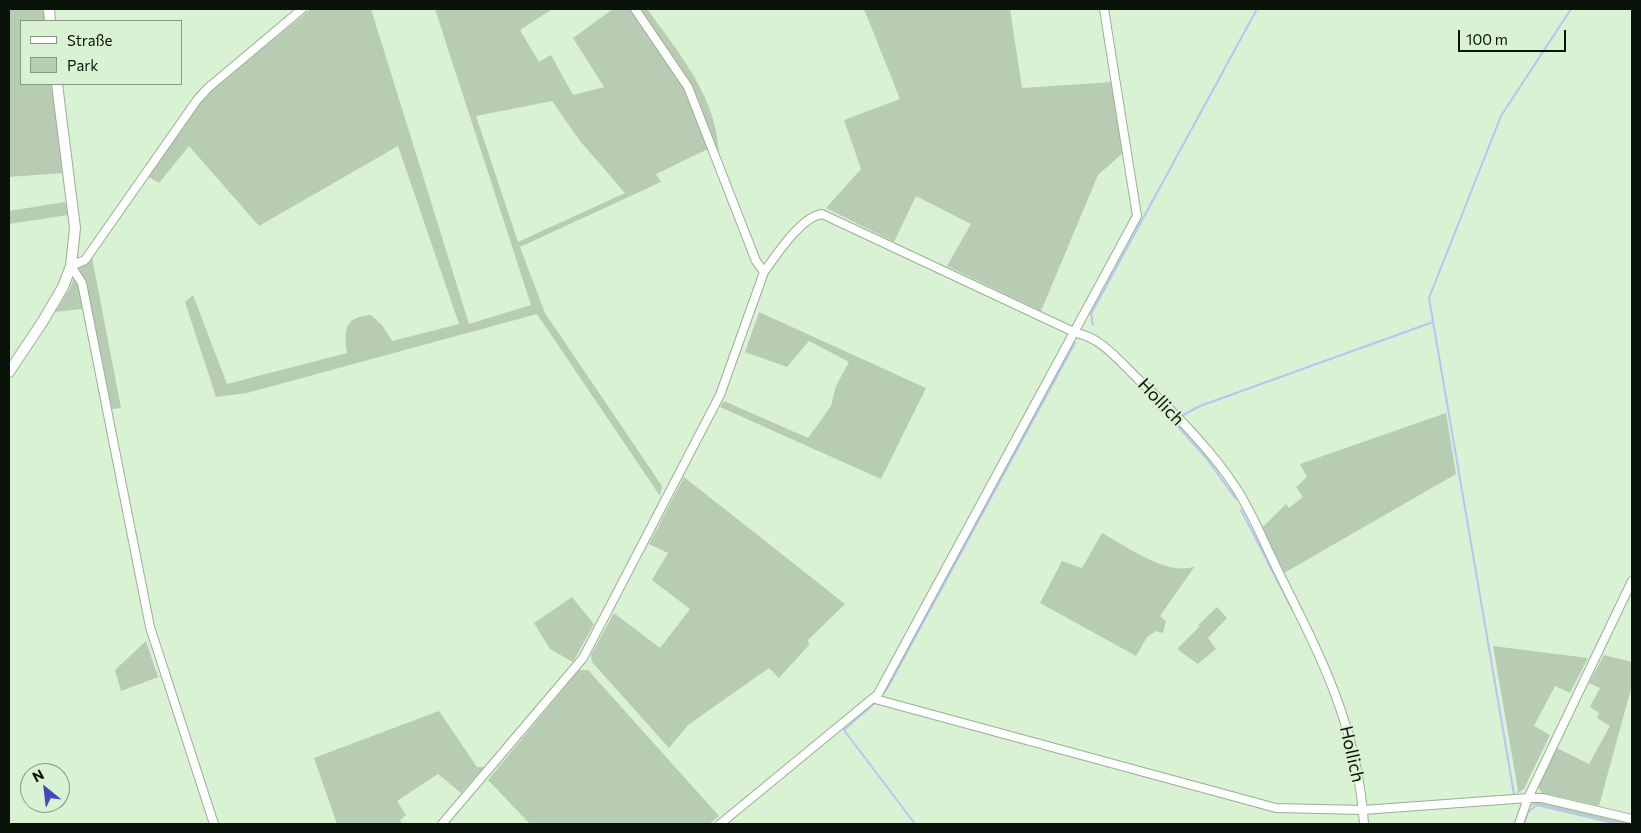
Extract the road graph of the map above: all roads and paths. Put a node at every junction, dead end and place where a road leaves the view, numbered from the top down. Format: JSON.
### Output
{"nodes":[{"id":1,"x":302,"y":9,"type":"edge"},
{"id":2,"x":635,"y":9,"type":"edge"},
{"id":3,"x":1104,"y":9,"type":"edge"},
{"id":4,"x":57,"y":85,"type":"edge"},
{"id":5,"x":71,"y":266,"type":"junction"},
{"id":6,"x":764,"y":272,"type":"junction"},
{"id":7,"x":1076,"y":332,"type":"junction"},
{"id":8,"x":9,"y":372,"type":"edge"},
{"id":9,"x":1632,"y":581,"type":"edge"},
{"id":10,"x":875,"y":699,"type":"junction"},
{"id":11,"x":1528,"y":798,"type":"junction"},
{"id":12,"x":1363,"y":810,"type":"junction"},
{"id":13,"x":1632,"y":820,"type":"edge"},
{"id":14,"x":214,"y":824,"type":"edge"},
{"id":15,"x":442,"y":824,"type":"edge"},
{"id":16,"x":720,"y":824,"type":"edge"},
{"id":17,"x":1364,"y":824,"type":"edge"},
{"id":18,"x":1519,"y":824,"type":"edge"}],
"edges":[{"from":1,"to":5,"type":"street"},
{"from":2,"to":6,"type":"street"},
{"from":3,"to":7,"type":"street"},
{"from":4,"to":5,"type":"main road"},
{"from":5,"to":8,"type":"main road"},
{"from":5,"to":14,"type":"street"},
{"from":6,"to":7,"type":"street","name":"Hollich"},
{"from":6,"to":15,"type":"street","name":"Hollich"},
{"from":7,"to":10,"type":"street"},
{"from":7,"to":12,"type":"street","name":"Hollich"},
{"from":9,"to":11,"type":"street"},
{"from":10,"to":12,"type":"street"},
{"from":10,"to":16,"type":"street"},
{"from":11,"to":12,"type":"street"},
{"from":11,"to":13,"type":"street"},
{"from":11,"to":18,"type":"street"},
{"from":12,"to":17,"type":"street","name":"Hollich"}]}
